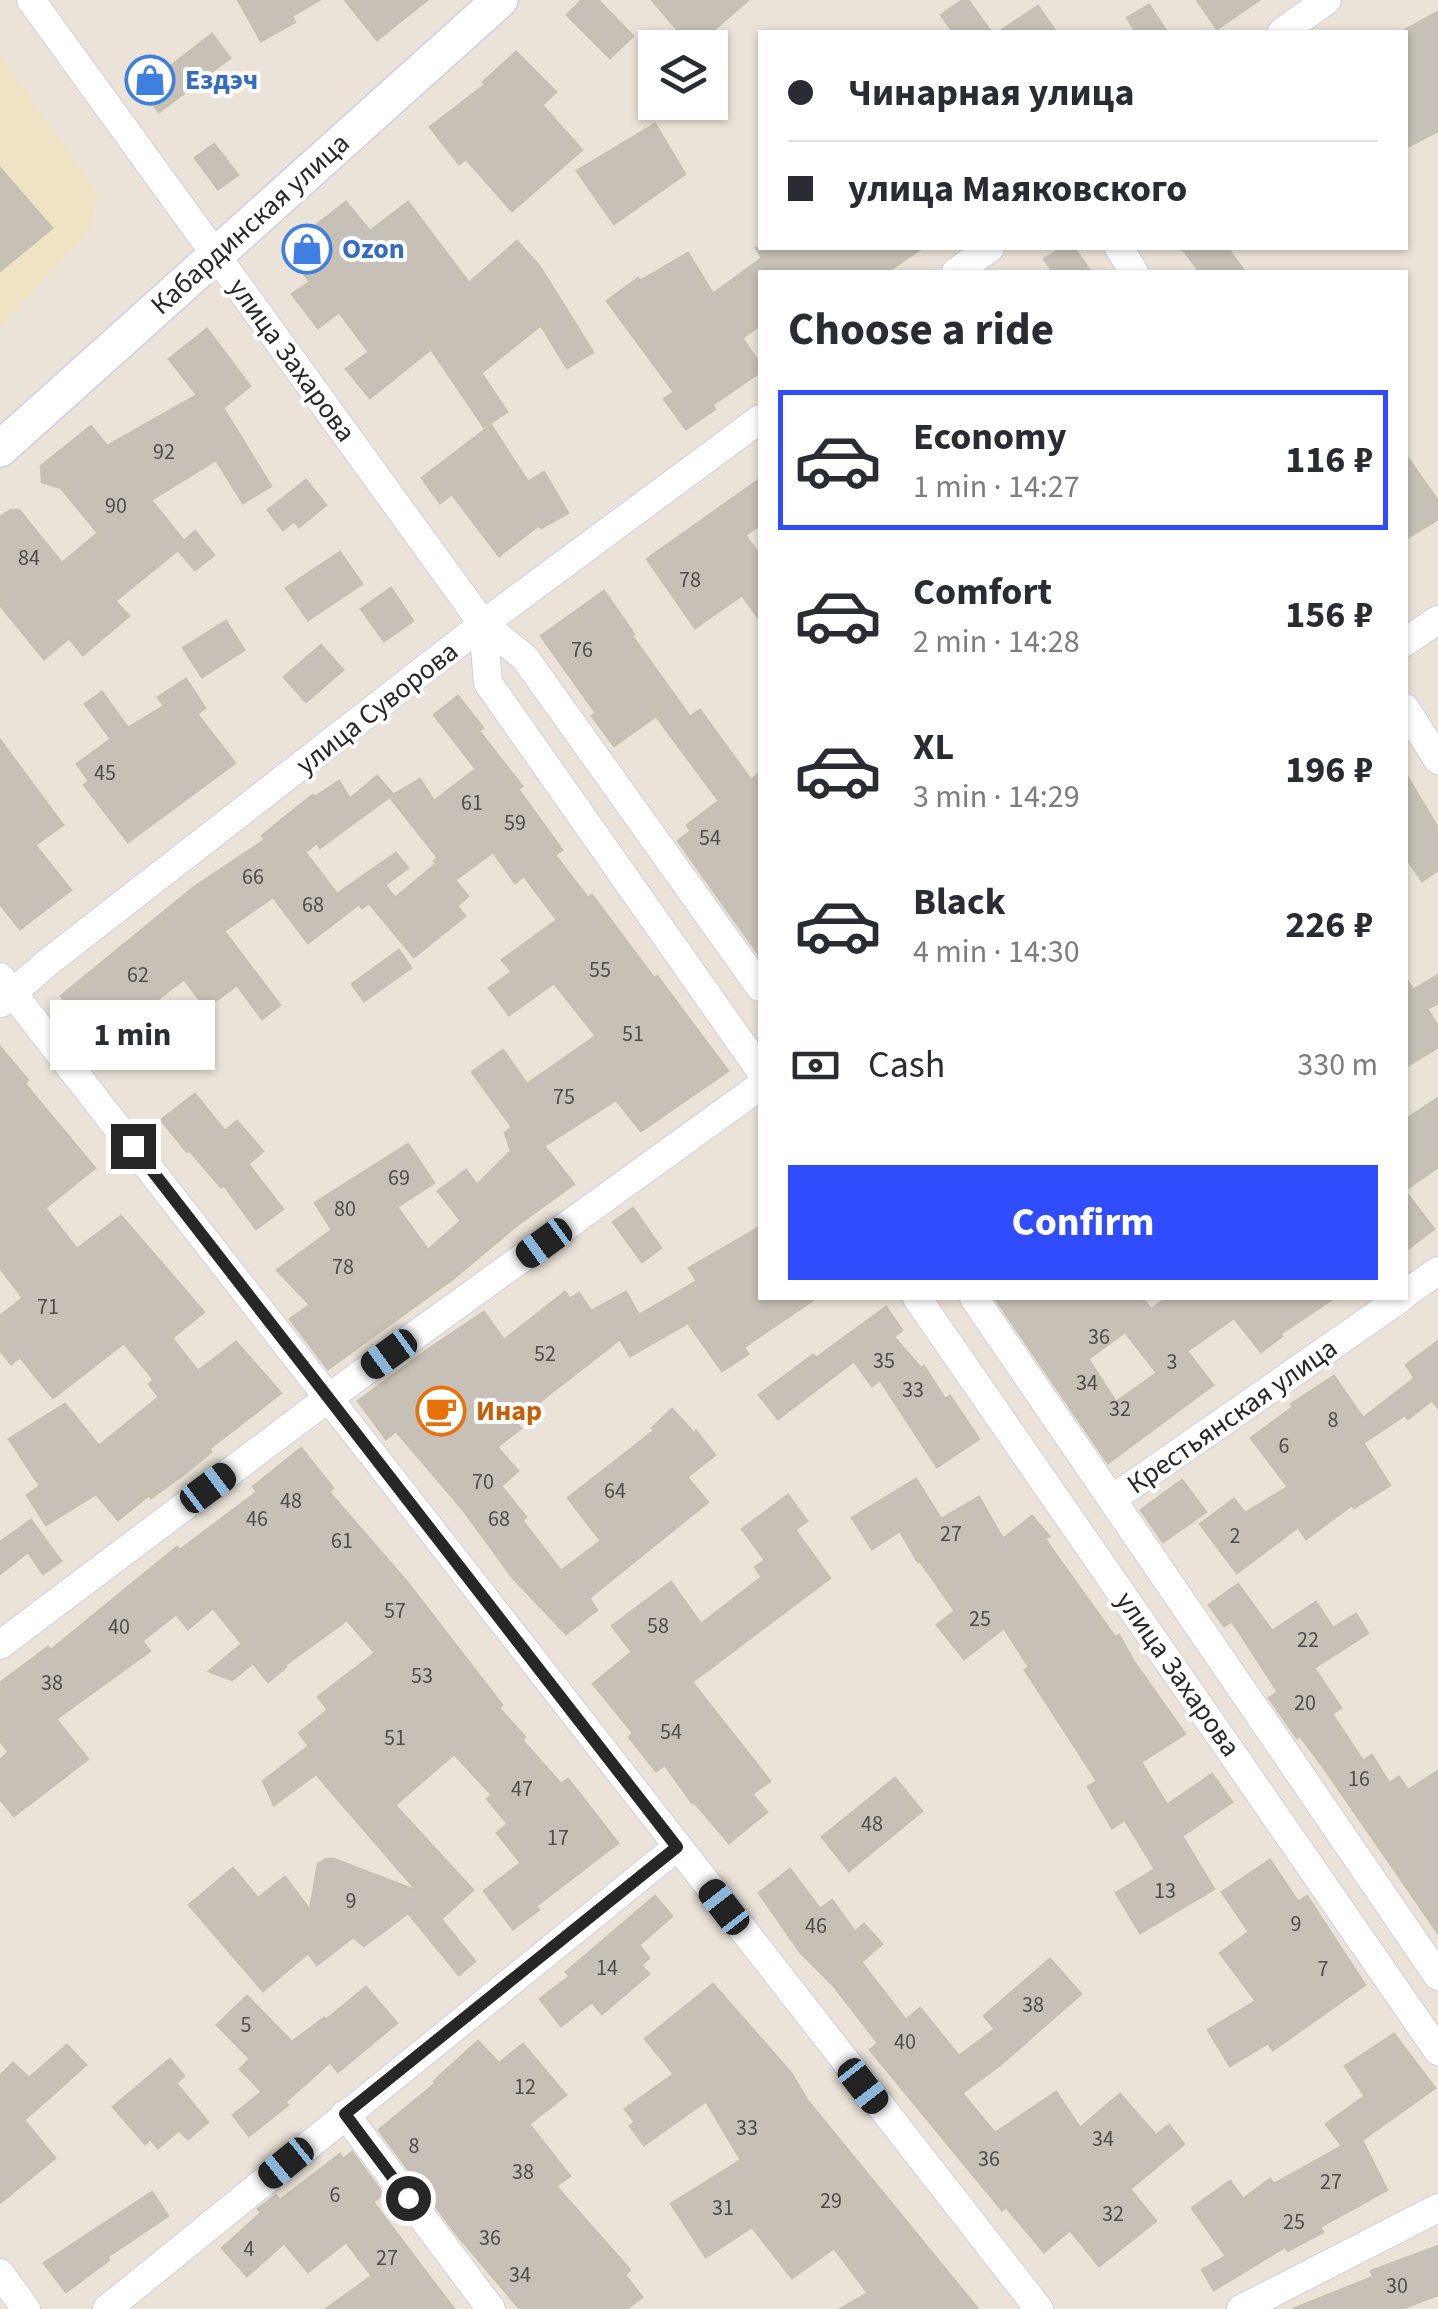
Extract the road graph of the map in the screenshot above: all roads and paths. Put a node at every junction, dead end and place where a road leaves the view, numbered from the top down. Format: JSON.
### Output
{"nodes":[{"id":1,"x":31,"y":0,"type":"edge"},
{"id":2,"x":500,"y":0,"type":"edge"},
{"id":3,"x":1327,"y":0,"type":"edge"},
{"id":4,"x":1285,"y":30,"type":"edge"},
{"id":5,"x":987,"y":250,"type":"edge"},
{"id":6,"x":216,"y":255,"type":"junction"},
{"id":7,"x":959,"y":270,"type":"edge"},
{"id":8,"x":758,"y":420,"type":"edge"},
{"id":9,"x":0,"y":449,"type":"edge"},
{"id":10,"x":1438,"y":620,"type":"edge"},
{"id":11,"x":483,"y":624,"type":"junction"},
{"id":12,"x":1408,"y":640,"type":"edge"},
{"id":13,"x":1408,"y":713,"type":"edge"},
{"id":14,"x":1438,"y":760,"type":"edge"},
{"id":15,"x":758,"y":984,"type":"edge"},
{"id":16,"x":4,"y":991,"type":"edge"},
{"id":17,"x":758,"y":1067,"type":"edge"},
{"id":18,"x":758,"y":1087,"type":"edge"},
{"id":19,"x":1438,"y":1272,"type":"edge"},
{"id":20,"x":1408,"y":1293,"type":"edge"},
{"id":21,"x":919,"y":1300,"type":"edge"},
{"id":22,"x":975,"y":1300,"type":"edge"},
{"id":23,"x":1397,"y":1300,"type":"edge"},
{"id":24,"x":327,"y":1399,"type":"junction"},
{"id":25,"x":1112,"y":1499,"type":"junction"},
{"id":26,"x":0,"y":1644,"type":"edge"},
{"id":27,"x":677,"y":1847,"type":"junction"},
{"id":28,"x":1438,"y":1976,"type":"edge"},
{"id":29,"x":1438,"y":2051,"type":"edge"},
{"id":30,"x":345,"y":2114,"type":"junction"},
{"id":31,"x":1438,"y":2208,"type":"edge"},
{"id":32,"x":0,"y":2273,"type":"edge"},
{"id":33,"x":26,"y":2309,"type":"edge"},
{"id":34,"x":106,"y":2309,"type":"edge"},
{"id":35,"x":491,"y":2309,"type":"edge"},
{"id":36,"x":1039,"y":2309,"type":"edge"},
{"id":37,"x":1241,"y":2309,"type":"edge"}],
"edges":[{"from":1,"to":6,"type":"street","name":"улица Захарова"},
{"from":2,"to":6,"type":"street","name":"Кабардинская улица"},
{"from":3,"to":4,"type":"street"},
{"from":5,"to":7,"type":"street"},
{"from":6,"to":9,"type":"street","name":"Кабардинская улица"},
{"from":6,"to":11,"type":"street","name":"улица Захарова"},
{"from":8,"to":11,"type":"street","name":"улица Суворова"},
{"from":10,"to":12,"type":"street"},
{"from":11,"to":15,"type":"street","name":"улица Захарова"},
{"from":11,"to":16,"type":"street","name":"улица Суворова"},
{"from":11,"to":17,"type":"street"},
{"from":13,"to":14,"type":"street"},
{"from":16,"to":24,"type":"street"},
{"from":18,"to":24,"type":"street"},
{"from":19,"to":20,"type":"street","name":"Крестьянская улица"},
{"from":21,"to":29,"type":"street","name":"улица Захарова"},
{"from":22,"to":25,"type":"street","name":"улица Захарова"},
{"from":23,"to":25,"type":"street","name":"Крестьянская улица"},
{"from":24,"to":26,"type":"street"},
{"from":24,"to":27,"type":"street"},
{"from":25,"to":28,"type":"street","name":"улица Захарова"},
{"from":27,"to":30,"type":"street"},
{"from":27,"to":36,"type":"street"},
{"from":30,"to":34,"type":"street"},
{"from":30,"to":35,"type":"street"},
{"from":31,"to":37,"type":"street"},
{"from":32,"to":33,"type":"street"}]}
